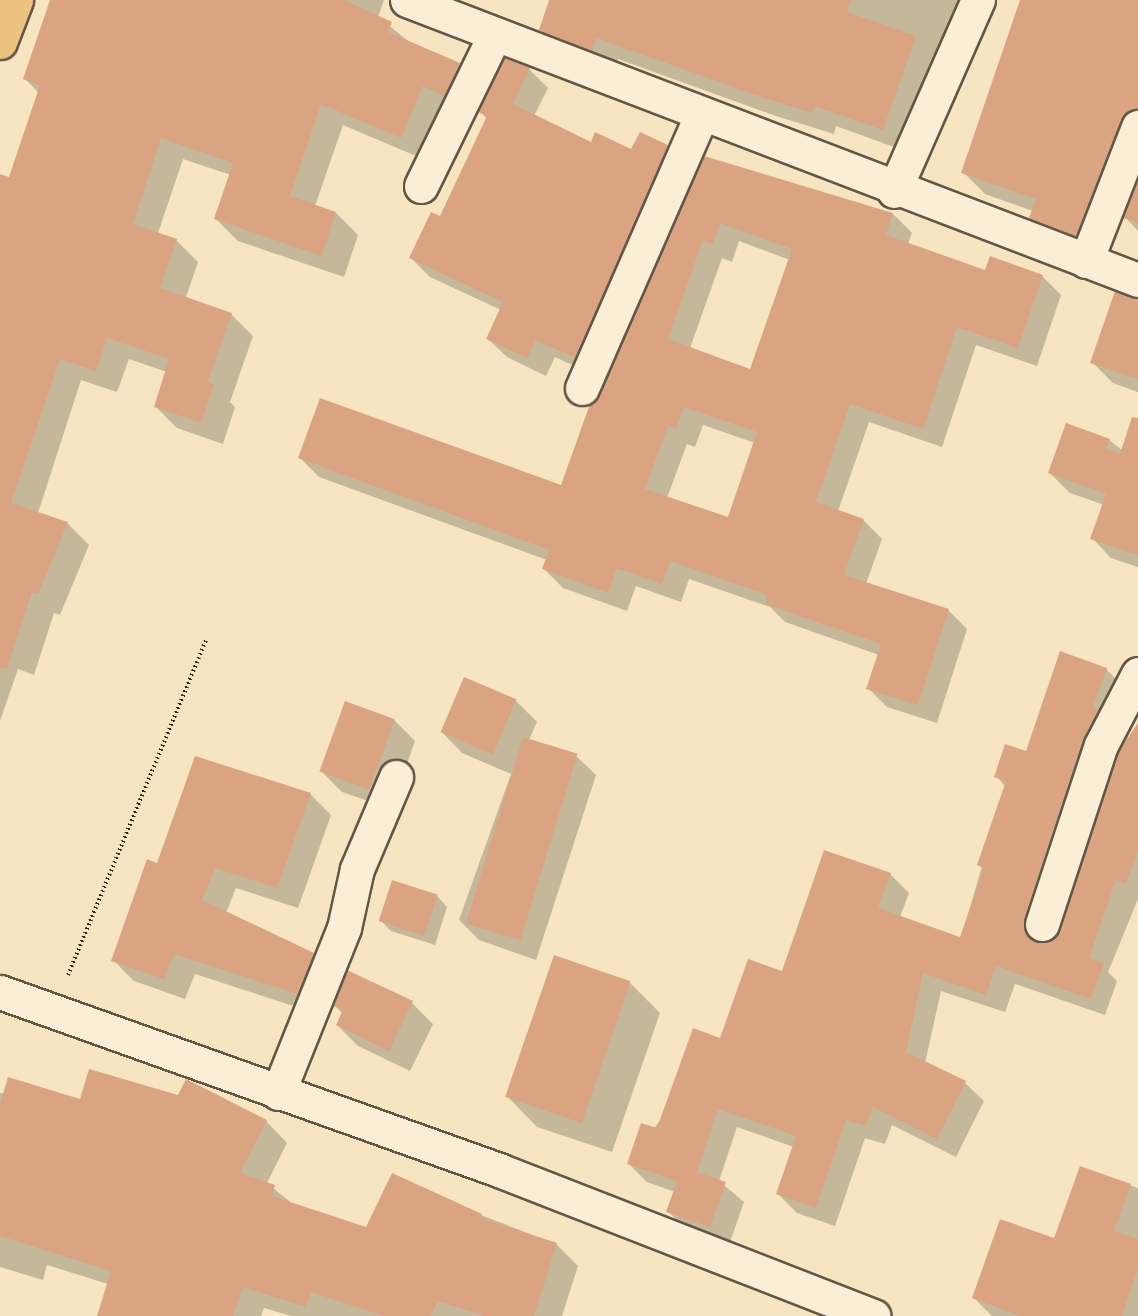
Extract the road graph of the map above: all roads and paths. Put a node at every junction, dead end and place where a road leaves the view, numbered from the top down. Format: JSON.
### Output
{"nodes":[{"id":1,"x":16,"y":0,"type":"edge"},
{"id":2,"x":407,"y":0,"type":"edge"},
{"id":3,"x":978,"y":0,"type":"edge"},
{"id":4,"x":1,"y":34,"type":"edge"},
{"id":5,"x":495,"y":34,"type":"junction"},
{"id":6,"x":701,"y":115,"type":"junction"},
{"id":7,"x":1138,"y":127,"type":"edge"},
{"id":8,"x":421,"y":186,"type":"dead end"},
{"id":9,"x":894,"y":190,"type":"junction"},
{"id":10,"x":1086,"y":261,"type":"junction"},
{"id":11,"x":1138,"y":280,"type":"edge"},
{"id":12,"x":582,"y":388,"type":"dead end"},
{"id":13,"x":206,"y":640,"type":"dead end"},
{"id":14,"x":1138,"y":674,"type":"edge"},
{"id":15,"x":396,"y":777,"type":"dead end"},
{"id":16,"x":1042,"y":924,"type":"dead end"},
{"id":17,"x":0,"y":992,"type":"edge"},
{"id":18,"x":53,"y":1012,"type":"junction"},
{"id":19,"x":278,"y":1092,"type":"junction"},
{"id":20,"x":874,"y":1316,"type":"edge"}],
"edges":[{"from":1,"to":4,"type":"main road"},
{"from":2,"to":5,"type":"street"},
{"from":3,"to":9,"type":"street"},
{"from":5,"to":6,"type":"street"},
{"from":5,"to":8,"type":"street"},
{"from":6,"to":9,"type":"street"},
{"from":6,"to":12,"type":"street"},
{"from":7,"to":10,"type":"street"},
{"from":9,"to":10,"type":"street"},
{"from":10,"to":11,"type":"street"},
{"from":13,"to":18,"type":"path"},
{"from":14,"to":16,"type":"street"},
{"from":15,"to":19,"type":"street"},
{"from":17,"to":18,"type":"street"},
{"from":18,"to":19,"type":"street"},
{"from":19,"to":20,"type":"street"}]}
